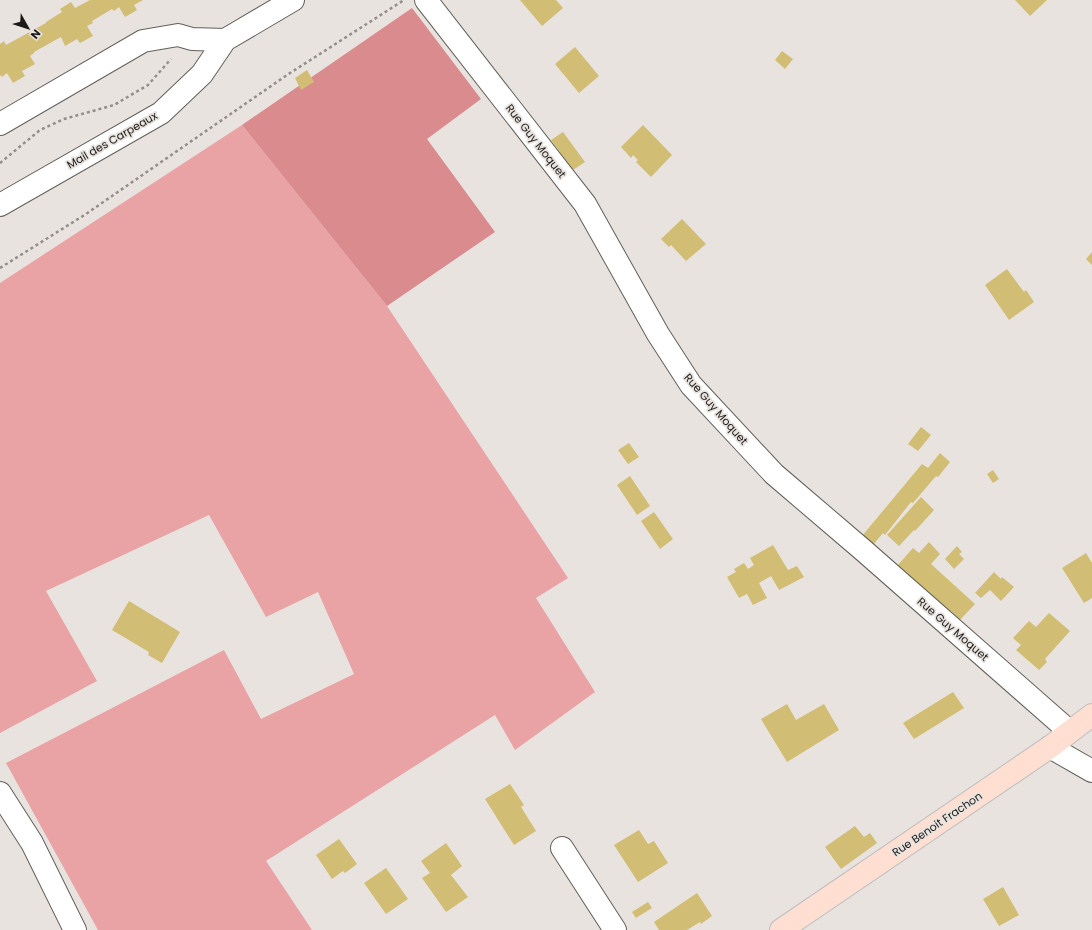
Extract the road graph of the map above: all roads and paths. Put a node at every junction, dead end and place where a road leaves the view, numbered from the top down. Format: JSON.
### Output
{"nodes":[{"id":1,"x":293,"y":0,"type":"edge"},
{"id":2,"x":404,"y":0,"type":"edge"},
{"id":3,"x":426,"y":0,"type":"edge"},
{"id":4,"x":178,"y":35,"type":"junction"},
{"id":5,"x":226,"y":40,"type":"junction"},
{"id":6,"x":0,"y":124,"type":"edge"},
{"id":7,"x":0,"y":163,"type":"edge"},
{"id":8,"x":0,"y":205,"type":"edge"},
{"id":9,"x":0,"y":268,"type":"edge"},
{"id":10,"x":1092,"y":715,"type":"edge"},
{"id":11,"x":1069,"y":731,"type":"junction"},
{"id":12,"x":1050,"y":747,"type":"junction"},
{"id":13,"x":1092,"y":771,"type":"edge"},
{"id":14,"x":0,"y":793,"type":"edge"},
{"id":15,"x":562,"y":848,"type":"dead end"},
{"id":16,"x":75,"y":930,"type":"edge"},
{"id":17,"x":615,"y":930,"type":"edge"},
{"id":18,"x":781,"y":930,"type":"edge"}],
"edges":[{"from":1,"to":5,"type":"street","name":"Mail des Carpeaux"},
{"from":2,"to":9,"type":"path"},
{"from":3,"to":11,"type":"street","name":"Rue Guy Moquet"},
{"from":4,"to":5,"type":"street"},
{"from":4,"to":6,"type":"street"},
{"from":4,"to":7,"type":"path"},
{"from":5,"to":8,"type":"street","name":"Mail des Carpeaux"},
{"from":10,"to":11,"type":"main road","name":"Rue Benoit Frachon"},
{"from":11,"to":12,"type":"main road","name":"Rue Benoit Frachon"},
{"from":12,"to":13,"type":"street"},
{"from":12,"to":18,"type":"main road","name":"Rue Benoit Frachon"},
{"from":14,"to":16,"type":"street"},
{"from":15,"to":17,"type":"street"}]}
